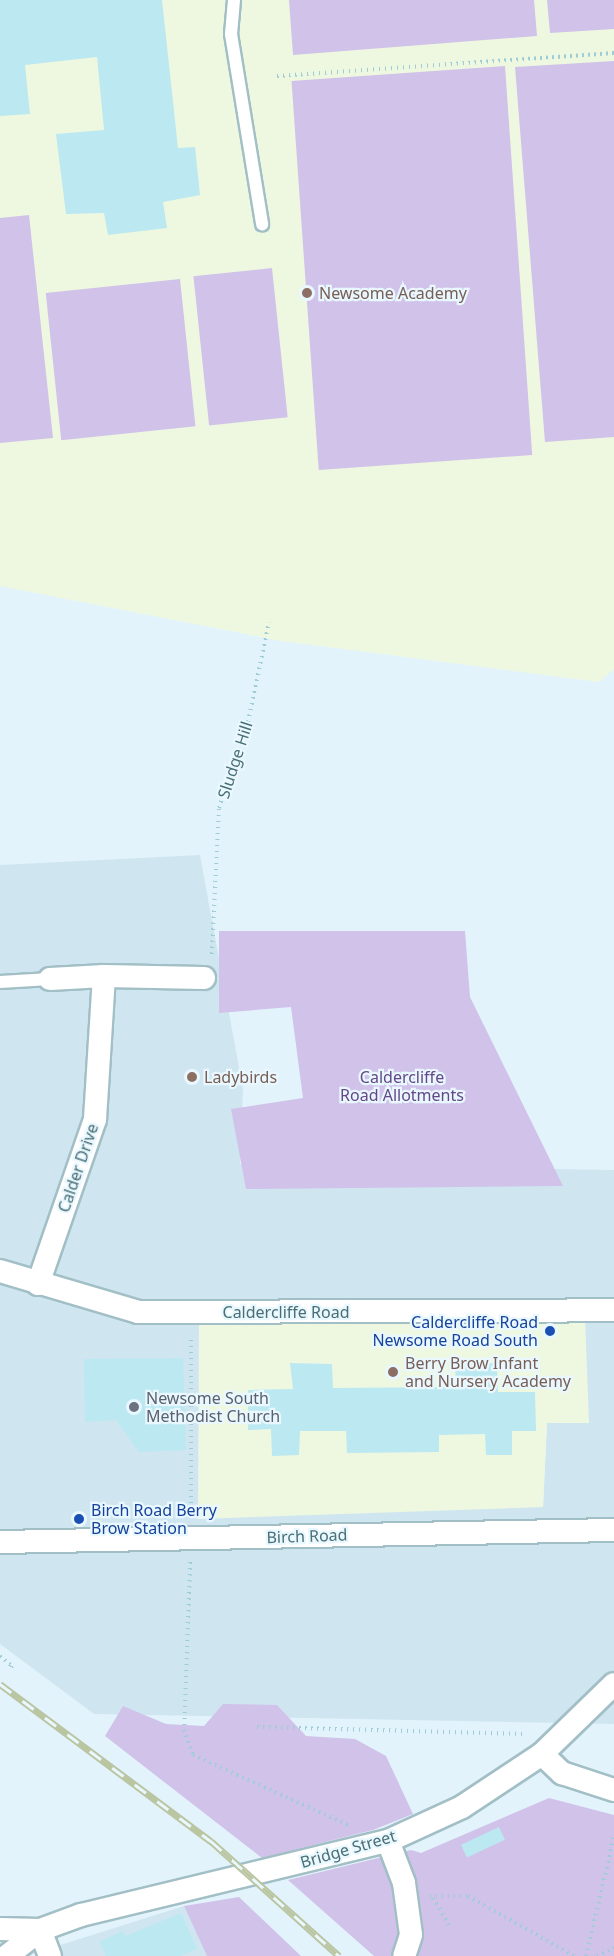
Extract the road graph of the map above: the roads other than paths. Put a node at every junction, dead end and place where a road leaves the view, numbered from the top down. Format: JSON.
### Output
{"nodes":[{"id":1,"x":234,"y":0,"type":"edge"},
{"id":2,"x":262,"y":224,"type":"dead end"},
{"id":3,"x":207,"y":968,"type":"road end"},
{"id":4,"x":104,"y":976,"type":"junction"},
{"id":5,"x":50,"y":980,"type":"joint"},
{"id":6,"x":0,"y":982,"type":"edge"},
{"id":7,"x":0,"y":1271,"type":"edge"},
{"id":8,"x":38,"y":1284,"type":"junction"},
{"id":9,"x":614,"y":1310,"type":"edge"},
{"id":10,"x":614,"y":1530,"type":"edge"},
{"id":11,"x":0,"y":1542,"type":"edge"},
{"id":12,"x":614,"y":1684,"type":"edge"},
{"id":13,"x":542,"y":1754,"type":"junction"},
{"id":14,"x":614,"y":1790,"type":"edge"},
{"id":15,"x":388,"y":1841,"type":"junction"},
{"id":16,"x":0,"y":1929,"type":"edge"},
{"id":17,"x":40,"y":1930,"type":"junction"},
{"id":18,"x":7,"y":1956,"type":"edge"},
{"id":19,"x":50,"y":1956,"type":"edge"},
{"id":20,"x":404,"y":1956,"type":"edge"}],
"edges":[{"from":1,"to":2,"type":"lane"},
{"from":3,"to":4,"type":"street"},
{"from":4,"to":5,"type":"street"},
{"from":4,"to":8,"type":"street","name":"Calder Drive"},
{"from":5,"to":6,"type":"lane"},
{"from":7,"to":8,"type":"street","name":"Caldercliffe Road"},
{"from":8,"to":9,"type":"street","name":"Caldercliffe Road"},
{"from":10,"to":11,"type":"street","name":"Birch Road"},
{"from":12,"to":13,"type":"street","name":"Bridge Street"},
{"from":13,"to":14,"type":"street"},
{"from":13,"to":15,"type":"street","name":"Bridge Street"},
{"from":15,"to":17,"type":"street","name":"Bridge Street"},
{"from":15,"to":20,"type":"street"},
{"from":16,"to":17,"type":"street"},
{"from":17,"to":18,"type":"street"},
{"from":17,"to":19,"type":"street"}]}
